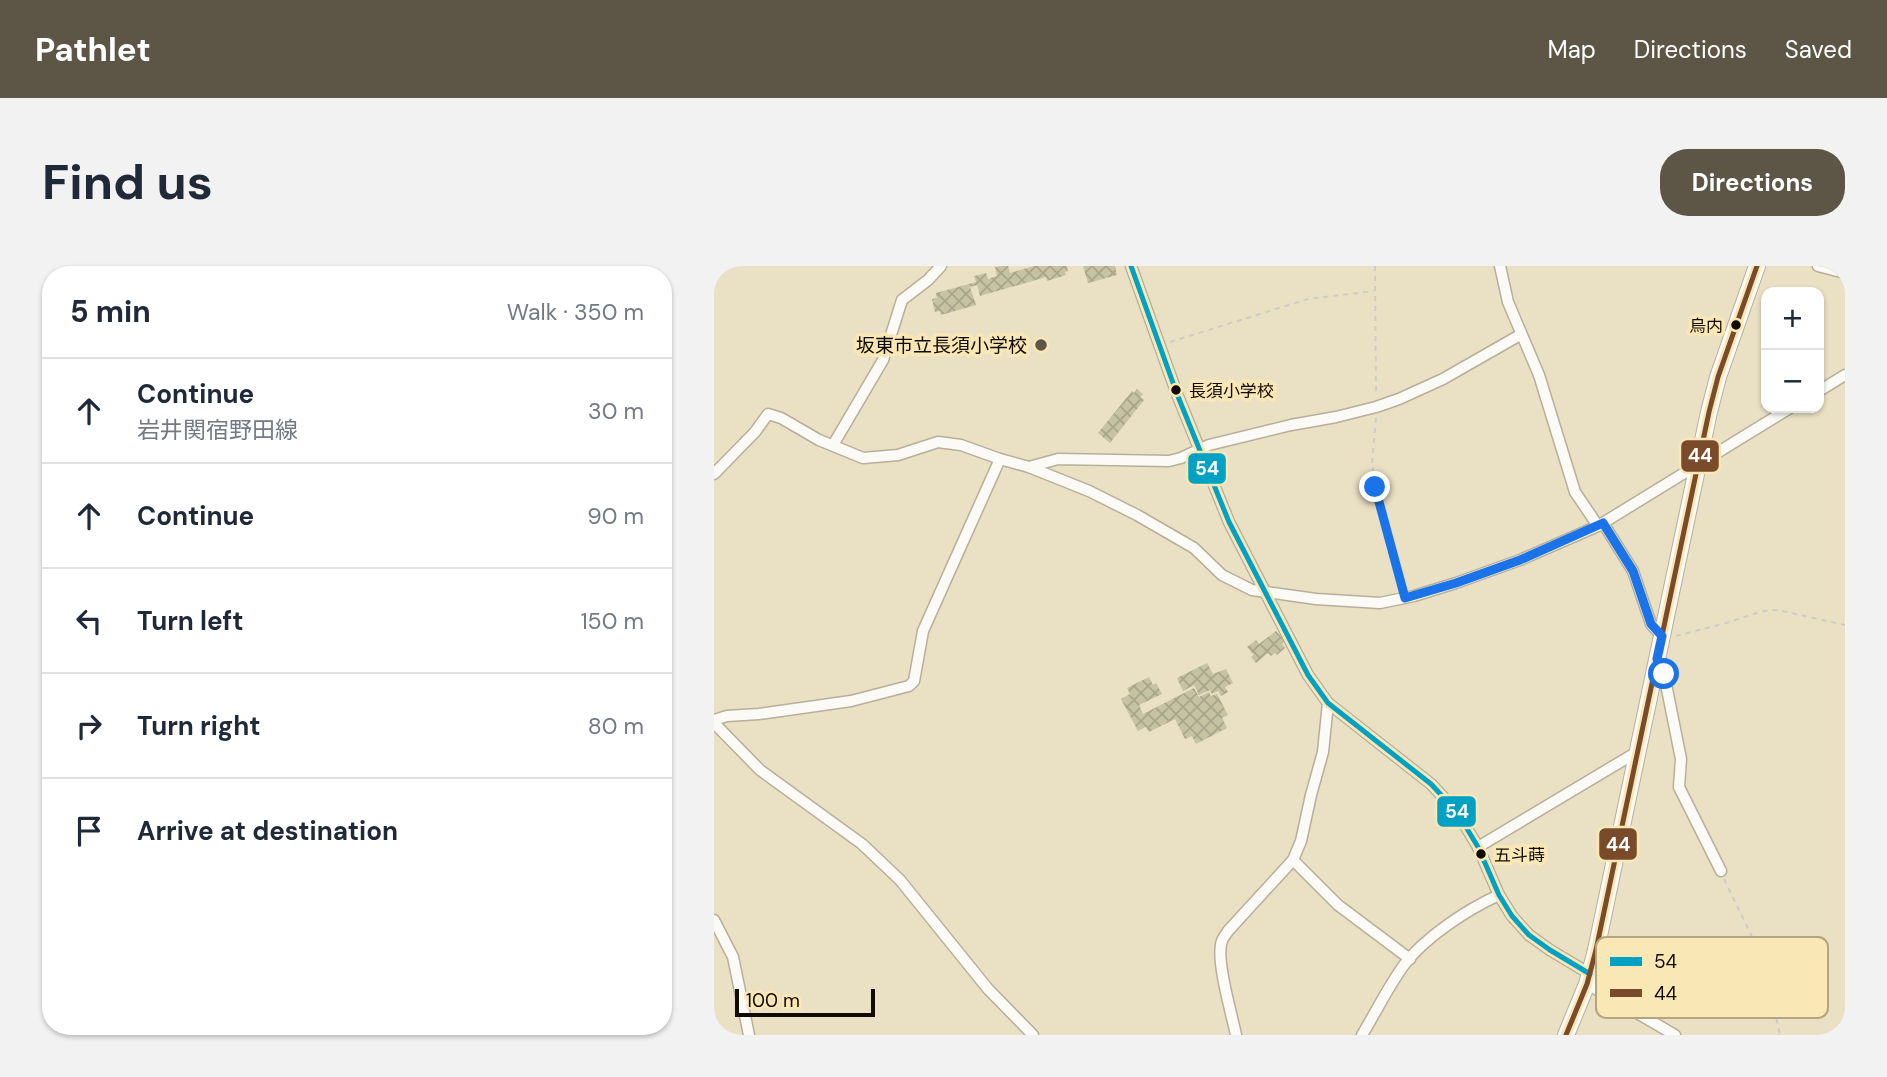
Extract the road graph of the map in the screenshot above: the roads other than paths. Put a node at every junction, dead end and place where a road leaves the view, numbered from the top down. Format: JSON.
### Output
{"nodes":[{"id":1,"x":941,"y":266,"type":"edge"},
{"id":2,"x":1132,"y":266,"type":"edge"},
{"id":3,"x":1500,"y":266,"type":"edge"},
{"id":4,"x":1757,"y":266,"type":"edge"},
{"id":5,"x":1818,"y":266,"type":"edge"},
{"id":6,"x":1845,"y":273,"type":"edge"},
{"id":7,"x":1520,"y":335,"type":"junction"},
{"id":8,"x":1845,"y":375,"type":"edge"},
{"id":9,"x":1824,"y":388,"type":"edge"},
{"id":10,"x":1782,"y":413,"type":"edge"},
{"id":11,"x":833,"y":445,"type":"junction"},
{"id":12,"x":1199,"y":450,"type":"junction"},
{"id":13,"x":1000,"y":459,"type":"junction"},
{"id":14,"x":1698,"y":463,"type":"junction"},
{"id":15,"x":1028,"y":467,"type":"junction"},
{"id":16,"x":714,"y":474,"type":"edge"},
{"id":17,"x":1601,"y":524,"type":"junction"},
{"id":18,"x":1265,"y":592,"type":"junction"},
{"id":19,"x":1662,"y":636,"type":"junction"},
{"id":20,"x":1657,"y":659,"type":"junction"},
{"id":21,"x":1328,"y":703,"type":"junction"},
{"id":22,"x":714,"y":722,"type":"edge"},
{"id":23,"x":1637,"y":752,"type":"junction"},
{"id":24,"x":1478,"y":846,"type":"junction"},
{"id":25,"x":1293,"y":860,"type":"junction"},
{"id":26,"x":1721,"y":871,"type":"road end"},
{"id":27,"x":1499,"y":895,"type":"junction"},
{"id":28,"x":714,"y":920,"type":"edge"},
{"id":29,"x":1597,"y":937,"type":"edge"},
{"id":30,"x":1596,"y":942,"type":"edge"},
{"id":31,"x":1410,"y":959,"type":"junction"},
{"id":32,"x":1588,"y":979,"type":"junction"},
{"id":33,"x":1596,"y":984,"type":"edge"},
{"id":34,"x":1649,"y":1018,"type":"edge"},
{"id":35,"x":749,"y":1035,"type":"edge"},
{"id":36,"x":1032,"y":1035,"type":"edge"},
{"id":37,"x":1236,"y":1035,"type":"edge"},
{"id":38,"x":1362,"y":1035,"type":"edge"},
{"id":39,"x":1566,"y":1035,"type":"edge"},
{"id":40,"x":1675,"y":1035,"type":"edge"}],
"edges":[{"from":1,"to":11,"type":"street"},
{"from":2,"to":12,"type":"street"},
{"from":3,"to":7,"type":"street"},
{"from":4,"to":14,"type":"main road"},
{"from":5,"to":6,"type":"street"},
{"from":7,"to":12,"type":"street"},
{"from":7,"to":17,"type":"street"},
{"from":8,"to":9,"type":"street"},
{"from":10,"to":14,"type":"street"},
{"from":11,"to":13,"type":"street"},
{"from":11,"to":16,"type":"street"},
{"from":12,"to":15,"type":"street"},
{"from":12,"to":18,"type":"street"},
{"from":13,"to":15,"type":"street"},
{"from":13,"to":22,"type":"street"},
{"from":14,"to":17,"type":"street"},
{"from":14,"to":19,"type":"main road"},
{"from":15,"to":18,"type":"street"},
{"from":17,"to":18,"type":"street"},
{"from":17,"to":19,"type":"street"},
{"from":18,"to":21,"type":"street"},
{"from":19,"to":20,"type":"main road"},
{"from":20,"to":23,"type":"main road"},
{"from":20,"to":26,"type":"street"},
{"from":21,"to":24,"type":"street"},
{"from":21,"to":25,"type":"street"},
{"from":22,"to":36,"type":"street"},
{"from":23,"to":24,"type":"street"},
{"from":23,"to":29,"type":"main road"},
{"from":24,"to":27,"type":"street"},
{"from":25,"to":31,"type":"street"},
{"from":25,"to":37,"type":"street"},
{"from":27,"to":31,"type":"street"},
{"from":27,"to":32,"type":"street"},
{"from":28,"to":35,"type":"street"},
{"from":30,"to":32,"type":"main road"},
{"from":31,"to":38,"type":"street"},
{"from":32,"to":33,"type":"street"},
{"from":32,"to":39,"type":"main road"},
{"from":34,"to":40,"type":"street"}]}
